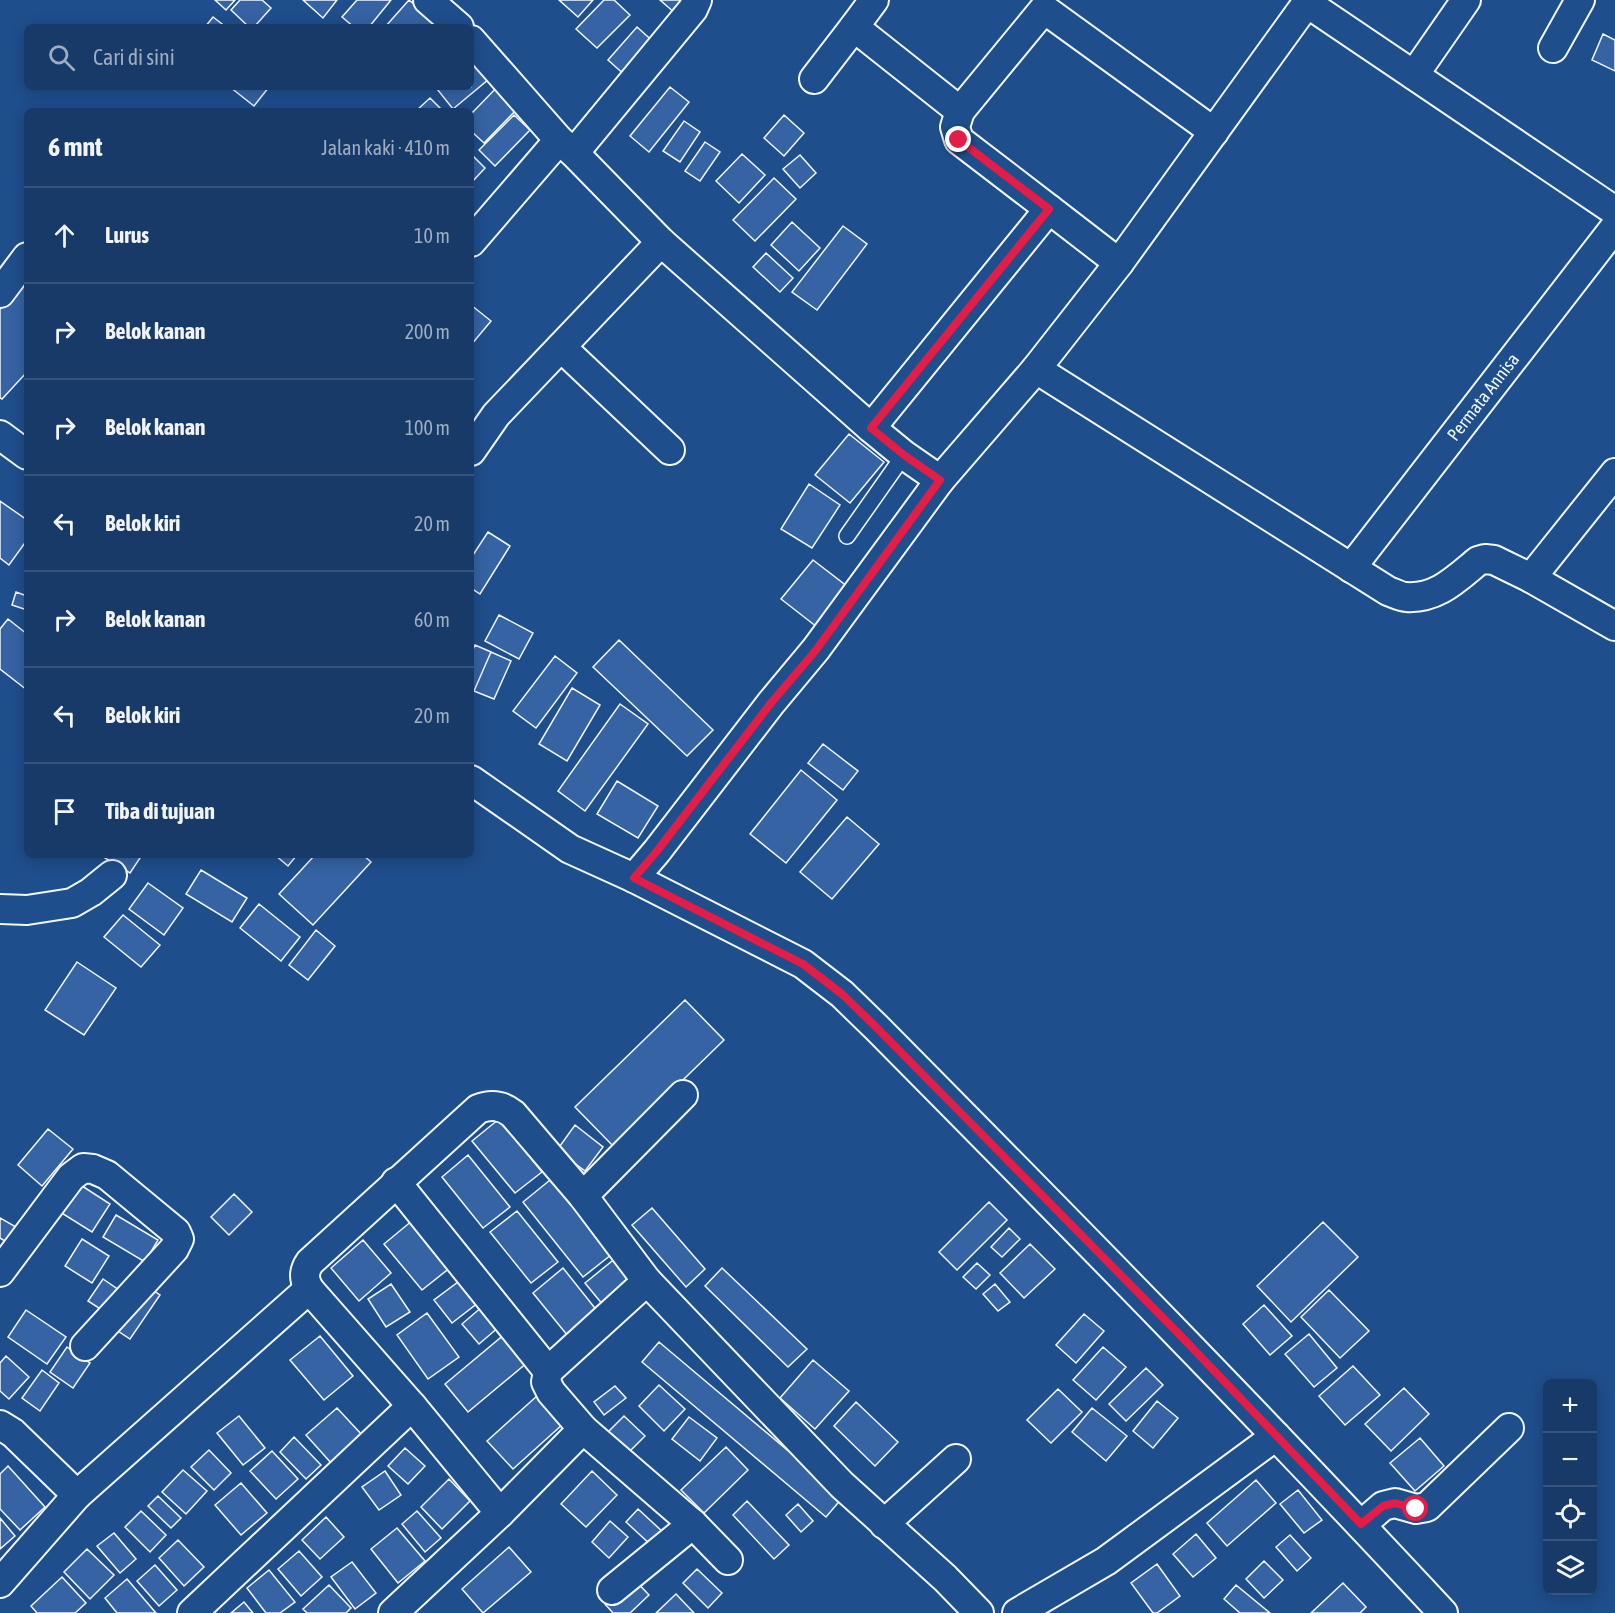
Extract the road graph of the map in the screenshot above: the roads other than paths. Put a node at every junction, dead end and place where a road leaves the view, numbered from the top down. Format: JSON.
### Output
{"nodes":[{"id":1,"x":428,"y":0,"type":"edge"},
{"id":2,"x":697,"y":0,"type":"edge"},
{"id":3,"x":874,"y":0,"type":"edge"},
{"id":4,"x":1466,"y":0,"type":"edge"},
{"id":5,"x":1580,"y":0,"type":"edge"},
{"id":6,"x":1308,"y":2,"type":"edge"},
{"id":7,"x":1048,"y":4,"type":"edge"},
{"id":8,"x":456,"y":24,"type":"edge"},
{"id":9,"x":854,"y":27,"type":"junction"},
{"id":10,"x":474,"y":43,"type":"edge"},
{"id":11,"x":1553,"y":48,"type":"dead end"},
{"id":12,"x":1414,"y":75,"type":"junction"},
{"id":13,"x":814,"y":79,"type":"dead end"},
{"id":14,"x":960,"y":111,"type":"junction"},
{"id":15,"x":1214,"y":132,"type":"junction"},
{"id":16,"x":566,"y":147,"type":"junction"},
{"id":17,"x":1049,"y":209,"type":"junction"},
{"id":18,"x":1615,"y":211,"type":"edge"},
{"id":19,"x":1615,"y":227,"type":"edge"},
{"id":20,"x":474,"y":239,"type":"edge"},
{"id":21,"x":661,"y":242,"type":"junction"},
{"id":22,"x":24,"y":261,"type":"edge"},
{"id":23,"x":1119,"y":263,"type":"junction"},
{"id":24,"x":0,"y":293,"type":"edge"},
{"id":25,"x":561,"y":347,"type":"junction"},
{"id":26,"x":1036,"y":369,"type":"junction"},
{"id":27,"x":871,"y":428,"type":"junction"},
{"id":28,"x":0,"y":435,"type":"edge"},
{"id":29,"x":474,"y":447,"type":"edge"},
{"id":30,"x":670,"y":450,"type":"dead end"},
{"id":31,"x":24,"y":453,"type":"edge"},
{"id":32,"x":904,"y":455,"type":"junction"},
{"id":33,"x":1615,"y":473,"type":"edge"},
{"id":34,"x":940,"y":480,"type":"junction"},
{"id":35,"x":847,"y":536,"type":"dead end"},
{"id":36,"x":1351,"y":568,"type":"junction"},
{"id":37,"x":1531,"y":578,"type":"junction"},
{"id":38,"x":1615,"y":626,"type":"edge"},
{"id":39,"x":474,"y":782,"type":"edge"},
{"id":40,"x":112,"y":875,"type":"dead end"},
{"id":41,"x":634,"y":878,"type":"junction"},
{"id":42,"x":0,"y":909,"type":"edge"},
{"id":43,"x":683,"y":1095,"type":"dead end"},
{"id":44,"x":396,"y":1182,"type":"junction"},
{"id":45,"x":583,"y":1196,"type":"junction"},
{"id":46,"x":0,"y":1272,"type":"edge"},
{"id":47,"x":647,"y":1281,"type":"junction"},
{"id":48,"x":309,"y":1289,"type":"junction"},
{"id":49,"x":85,"y":1346,"type":"dead end"},
{"id":50,"x":548,"y":1371,"type":"junction"},
{"id":51,"x":412,"y":1406,"type":"junction"},
{"id":52,"x":1509,"y":1428,"type":"dead end"},
{"id":53,"x":6,"y":1429,"type":"edge"},
{"id":54,"x":583,"y":1429,"type":"junction"},
{"id":55,"x":1276,"y":1436,"type":"junction"},
{"id":56,"x":956,"y":1459,"type":"dead end"},
{"id":57,"x":77,"y":1495,"type":"junction"},
{"id":58,"x":500,"y":1513,"type":"junction"},
{"id":59,"x":693,"y":1524,"type":"junction"},
{"id":60,"x":884,"y":1524,"type":"junction"},
{"id":61,"x":1361,"y":1524,"type":"junction"},
{"id":62,"x":728,"y":1560,"type":"dead end"},
{"id":63,"x":0,"y":1583,"type":"edge"},
{"id":64,"x":612,"y":1590,"type":"dead end"},
{"id":65,"x":192,"y":1613,"type":"edge"},
{"id":66,"x":393,"y":1613,"type":"edge"},
{"id":67,"x":979,"y":1613,"type":"edge"},
{"id":68,"x":1017,"y":1613,"type":"edge"},
{"id":69,"x":1443,"y":1613,"type":"edge"}],
"edges":[{"from":1,"to":8,"type":"street"},
{"from":2,"to":16,"type":"street"},
{"from":3,"to":9,"type":"street"},
{"from":4,"to":12,"type":"street"},
{"from":5,"to":11,"type":"street"},
{"from":6,"to":12,"type":"street"},
{"from":6,"to":15,"type":"street"},
{"from":7,"to":14,"type":"street"},
{"from":7,"to":15,"type":"street"},
{"from":9,"to":13,"type":"street"},
{"from":9,"to":14,"type":"street"},
{"from":10,"to":16,"type":"street"},
{"from":12,"to":18,"type":"street"},
{"from":14,"to":17,"type":"street"},
{"from":15,"to":23,"type":"street"},
{"from":16,"to":20,"type":"street"},
{"from":16,"to":21,"type":"street"},
{"from":17,"to":23,"type":"street"},
{"from":17,"to":27,"type":"street"},
{"from":19,"to":36,"type":"street","name":"Permata Annisa"},
{"from":21,"to":25,"type":"street"},
{"from":21,"to":27,"type":"street"},
{"from":22,"to":24,"type":"street"},
{"from":23,"to":26,"type":"street"},
{"from":25,"to":29,"type":"street"},
{"from":25,"to":30,"type":"street"},
{"from":26,"to":34,"type":"street"},
{"from":26,"to":36,"type":"street"},
{"from":27,"to":32,"type":"street"},
{"from":28,"to":31,"type":"street"},
{"from":32,"to":34,"type":"street"},
{"from":32,"to":35,"type":"lane"},
{"from":33,"to":37,"type":"street"},
{"from":34,"to":41,"type":"street"},
{"from":36,"to":37,"type":"street"},
{"from":37,"to":38,"type":"street"},
{"from":39,"to":41,"type":"street"},
{"from":40,"to":42,"type":"street"},
{"from":41,"to":55,"type":"street"},
{"from":43,"to":45,"type":"street"},
{"from":44,"to":45,"type":"street"},
{"from":44,"to":48,"type":"street"},
{"from":44,"to":50,"type":"street"},
{"from":45,"to":47,"type":"street"},
{"from":46,"to":49,"type":"street"},
{"from":47,"to":50,"type":"street"},
{"from":47,"to":60,"type":"street"},
{"from":48,"to":51,"type":"street"},
{"from":48,"to":57,"type":"street"},
{"from":50,"to":54,"type":"street"},
{"from":51,"to":58,"type":"street"},
{"from":51,"to":65,"type":"street"},
{"from":52,"to":61,"type":"street"},
{"from":53,"to":57,"type":"street"},
{"from":54,"to":58,"type":"street"},
{"from":54,"to":59,"type":"street"},
{"from":55,"to":61,"type":"street"},
{"from":55,"to":68,"type":"street"},
{"from":56,"to":60,"type":"street"},
{"from":57,"to":63,"type":"street"},
{"from":58,"to":66,"type":"street"},
{"from":59,"to":62,"type":"street"},
{"from":59,"to":64,"type":"street"},
{"from":60,"to":67,"type":"street"},
{"from":61,"to":69,"type":"street"}]}
